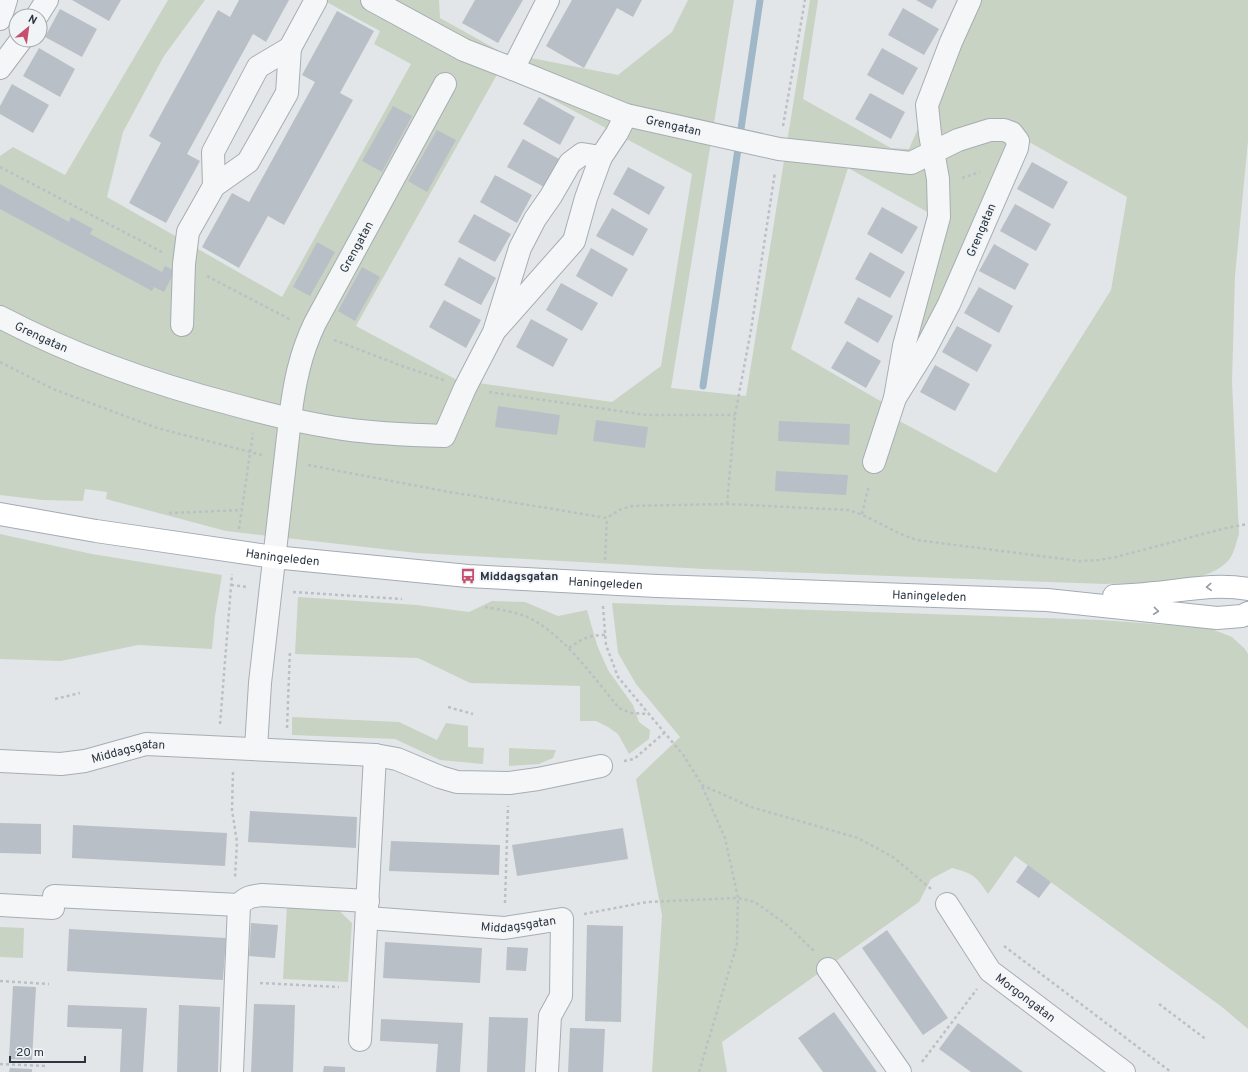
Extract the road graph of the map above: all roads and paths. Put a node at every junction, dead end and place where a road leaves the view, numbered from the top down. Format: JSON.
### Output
{"nodes":[{"id":1,"x":6,"y":0,"type":"edge"},
{"id":2,"x":316,"y":0,"type":"edge"},
{"id":3,"x":372,"y":0,"type":"edge"},
{"id":4,"x":548,"y":0,"type":"edge"},
{"id":5,"x":805,"y":0,"type":"edge"},
{"id":6,"x":970,"y":0,"type":"edge"},
{"id":7,"x":0,"y":19,"type":"edge"},
{"id":8,"x":15,"y":48,"type":"edge"},
{"id":9,"x":290,"y":48,"type":"junction"},
{"id":10,"x":0,"y":68,"type":"edge"},
{"id":11,"x":513,"y":69,"type":"junction"},
{"id":12,"x":445,"y":84,"type":"dead end"},
{"id":13,"x":626,"y":115,"type":"junction"},
{"id":14,"x":778,"y":149,"type":"junction"},
{"id":15,"x":934,"y":152,"type":"junction"},
{"id":16,"x":601,"y":157,"type":"junction"},
{"id":17,"x":0,"y":167,"type":"edge"},
{"id":18,"x":1005,"y":174,"type":"junction"},
{"id":19,"x":214,"y":186,"type":"junction"},
{"id":20,"x":938,"y":186,"type":"junction"},
{"id":21,"x":184,"y":264,"type":"junction"},
{"id":22,"x":0,"y":317,"type":"edge"},
{"id":23,"x":182,"y":325,"type":"dead end"},
{"id":24,"x":311,"y":331,"type":"junction"},
{"id":25,"x":494,"y":332,"type":"junction"},
{"id":26,"x":0,"y":362,"type":"edge"},
{"id":27,"x":465,"y":388,"type":"junction"},
{"id":28,"x":895,"y":398,"type":"junction"},
{"id":29,"x":256,"y":411,"type":"junction"},
{"id":30,"x":735,"y":415,"type":"junction"},
{"id":31,"x":290,"y":419,"type":"junction"},
{"id":32,"x":250,"y":453,"type":"junction"},
{"id":33,"x":285,"y":460,"type":"junction"},
{"id":34,"x":874,"y":462,"type":"joint"},
{"id":35,"x":727,"y":504,"type":"junction"},
{"id":36,"x":242,"y":510,"type":"junction"},
{"id":37,"x":169,"y":513,"type":"dead end"},
{"id":38,"x":0,"y":514,"type":"edge"},
{"id":39,"x":862,"y":514,"type":"junction"},
{"id":40,"x":607,"y":518,"type":"junction"},
{"id":41,"x":1248,"y":524,"type":"edge"},
{"id":42,"x":235,"y":552,"type":"junction"},
{"id":43,"x":274,"y":557,"type":"junction"},
{"id":44,"x":605,"y":563,"type":"dead end"},
{"id":45,"x":1248,"y":589,"type":"edge"},
{"id":46,"x":292,"y":592,"type":"dead end"},
{"id":47,"x":402,"y":599,"type":"dead end"},
{"id":48,"x":1047,"y":600,"type":"junction"},
{"id":49,"x":602,"y":605,"type":"dead end"},
{"id":50,"x":485,"y":607,"type":"dead end"},
{"id":51,"x":1248,"y":613,"type":"edge"},
{"id":52,"x":605,"y":635,"type":"junction"},
{"id":53,"x":290,"y":646,"type":"dead end"},
{"id":54,"x":569,"y":648,"type":"junction"},
{"id":55,"x":80,"y":693,"type":"dead end"},
{"id":56,"x":55,"y":699,"type":"dead end"},
{"id":57,"x":448,"y":707,"type":"dead end"},
{"id":58,"x":473,"y":714,"type":"dead end"},
{"id":59,"x":648,"y":714,"type":"junction"},
{"id":60,"x":664,"y":733,"type":"junction"},
{"id":61,"x":226,"y":748,"type":"junction"},
{"id":62,"x":256,"y":748,"type":"junction"},
{"id":63,"x":286,"y":750,"type":"junction"},
{"id":64,"x":375,"y":755,"type":"junction"},
{"id":65,"x":0,"y":761,"type":"edge"},
{"id":66,"x":601,"y":766,"type":"joint"},
{"id":67,"x":509,"y":782,"type":"junction"},
{"id":68,"x":702,"y":785,"type":"junction"},
{"id":69,"x":738,"y":898,"type":"junction"},
{"id":70,"x":947,"y":904,"type":"joint"},
{"id":71,"x":237,"y":905,"type":"junction"},
{"id":72,"x":0,"y":906,"type":"edge"},
{"id":73,"x":368,"y":909,"type":"junction"},
{"id":74,"x":562,"y":919,"type":"junction"},
{"id":75,"x":504,"y":928,"type":"junction"},
{"id":76,"x":1003,"y":946,"type":"dead end"},
{"id":77,"x":828,"y":969,"type":"joint"},
{"id":78,"x":990,"y":971,"type":"junction"},
{"id":79,"x":0,"y":981,"type":"edge"},
{"id":80,"x":236,"y":981,"type":"junction"},
{"id":81,"x":49,"y":984,"type":"dead end"},
{"id":82,"x":363,"y":988,"type":"junction"},
{"id":83,"x":1159,"y":1004,"type":"dead end"},
{"id":84,"x":360,"y":1040,"type":"dead end"},
{"id":85,"x":1208,"y":1040,"type":"dead end"},
{"id":86,"x":0,"y":1064,"type":"edge"},
{"id":87,"x":45,"y":1066,"type":"dead end"},
{"id":88,"x":910,"y":1069,"type":"edge"},
{"id":89,"x":232,"y":1072,"type":"edge"},
{"id":90,"x":547,"y":1072,"type":"edge"},
{"id":91,"x":699,"y":1072,"type":"edge"},
{"id":92,"x":1124,"y":1072,"type":"edge"},
{"id":93,"x":1172,"y":1072,"type":"edge"}],
"edges":[{"from":1,"to":7,"type":"street"},
{"from":2,"to":9,"type":"street"},
{"from":3,"to":11,"type":"street","name":"Grengatan"},
{"from":4,"to":11,"type":"street"},
{"from":5,"to":14,"type":"path"},
{"from":6,"to":15,"type":"street","name":"Grengatan"},
{"from":8,"to":10,"type":"street"},
{"from":9,"to":19,"type":"street"},
{"from":9,"to":19,"type":"street"},
{"from":11,"to":13,"type":"street","name":"Grengatan"},
{"from":12,"to":24,"type":"street","name":"Grengatan"},
{"from":13,"to":14,"type":"street","name":"Grengatan"},
{"from":13,"to":16,"type":"street","name":"Grengatan"},
{"from":14,"to":15,"type":"street","name":"Grengatan"},
{"from":14,"to":30,"type":"path"},
{"from":15,"to":18,"type":"street","name":"Grengatan"},
{"from":15,"to":20,"type":"street","name":"Grengatan"},
{"from":16,"to":25,"type":"street","name":"Grengatan"},
{"from":16,"to":25,"type":"street","name":"Grengatan"},
{"from":17,"to":21,"type":"path"},
{"from":18,"to":20,"type":"path"},
{"from":18,"to":28,"type":"street","name":"Grengatan"},
{"from":19,"to":21,"type":"street"},
{"from":20,"to":28,"type":"street","name":"Grengatan"},
{"from":21,"to":23,"type":"street"},
{"from":21,"to":24,"type":"path"},
{"from":22,"to":29,"type":"street","name":"Grengatan"},
{"from":24,"to":27,"type":"path"},
{"from":24,"to":31,"type":"street","name":"Grengatan"},
{"from":25,"to":27,"type":"street","name":"Grengatan"},
{"from":26,"to":32,"type":"path"},
{"from":27,"to":30,"type":"path"},
{"from":27,"to":31,"type":"street","name":"Grengatan"},
{"from":28,"to":34,"type":"street","name":"Grengatan"},
{"from":29,"to":31,"type":"street","name":"Grengatan"},
{"from":29,"to":32,"type":"path"},
{"from":30,"to":35,"type":"path"},
{"from":31,"to":33,"type":"street","name":"Grengatan"},
{"from":32,"to":33,"type":"path"},
{"from":32,"to":36,"type":"path"},
{"from":33,"to":40,"type":"path"},
{"from":33,"to":43,"type":"street","name":"Grengatan"},
{"from":34,"to":39,"type":"path"},
{"from":35,"to":39,"type":"path"},
{"from":35,"to":40,"type":"path"},
{"from":36,"to":37,"type":"path"},
{"from":36,"to":42,"type":"path"},
{"from":38,"to":42,"type":"main road","name":"Haningeleden"},
{"from":39,"to":41,"type":"path"},
{"from":40,"to":44,"type":"path"},
{"from":42,"to":43,"type":"main road","name":"Haningeleden"},
{"from":42,"to":61,"type":"path"},
{"from":43,"to":48,"type":"main road","name":"Haningeleden"},
{"from":43,"to":62,"type":"street"},
{"from":45,"to":48,"type":"main road","name":"Haningeleden","one_way":true},
{"from":46,"to":47,"type":"path"},
{"from":48,"to":51,"type":"main road","name":"Haningeleden","one_way":true},
{"from":49,"to":52,"type":"path"},
{"from":50,"to":54,"type":"path"},
{"from":52,"to":54,"type":"path"},
{"from":52,"to":59,"type":"path"},
{"from":53,"to":63,"type":"path"},
{"from":54,"to":59,"type":"path"},
{"from":55,"to":56,"type":"path"},
{"from":57,"to":58,"type":"path"},
{"from":59,"to":60,"type":"path"},
{"from":60,"to":66,"type":"path"},
{"from":60,"to":68,"type":"path"},
{"from":61,"to":62,"type":"street","name":"Middagsgatan"},
{"from":61,"to":65,"type":"street","name":"Middagsgatan"},
{"from":61,"to":71,"type":"path"},
{"from":62,"to":63,"type":"street","name":"Middagsgatan"},
{"from":63,"to":64,"type":"street","name":"Middagsgatan"},
{"from":64,"to":67,"type":"street","name":"Middagsgatan"},
{"from":64,"to":73,"type":"street"},
{"from":66,"to":67,"type":"street","name":"Middagsgatan"},
{"from":67,"to":75,"type":"path"},
{"from":68,"to":69,"type":"path"},
{"from":68,"to":70,"type":"path"},
{"from":69,"to":74,"type":"path"},
{"from":69,"to":77,"type":"path"},
{"from":69,"to":91,"type":"path"},
{"from":70,"to":78,"type":"street","name":"Morgongatan"},
{"from":71,"to":72,"type":"street"},
{"from":71,"to":73,"type":"street","name":"Middagsgatan"},
{"from":71,"to":80,"type":"street"},
{"from":73,"to":75,"type":"street","name":"Middagsgatan"},
{"from":73,"to":82,"type":"street"},
{"from":74,"to":75,"type":"street","name":"Middagsgatan"},
{"from":74,"to":90,"type":"street","name":"Middagsgatan"},
{"from":76,"to":93,"type":"path"},
{"from":77,"to":88,"type":"street"},
{"from":78,"to":88,"type":"path"},
{"from":78,"to":92,"type":"street","name":"Morgongatan"},
{"from":79,"to":81,"type":"path"},
{"from":80,"to":82,"type":"path"},
{"from":80,"to":89,"type":"street"},
{"from":82,"to":84,"type":"street"},
{"from":83,"to":85,"type":"path"},
{"from":86,"to":87,"type":"path"}]}
